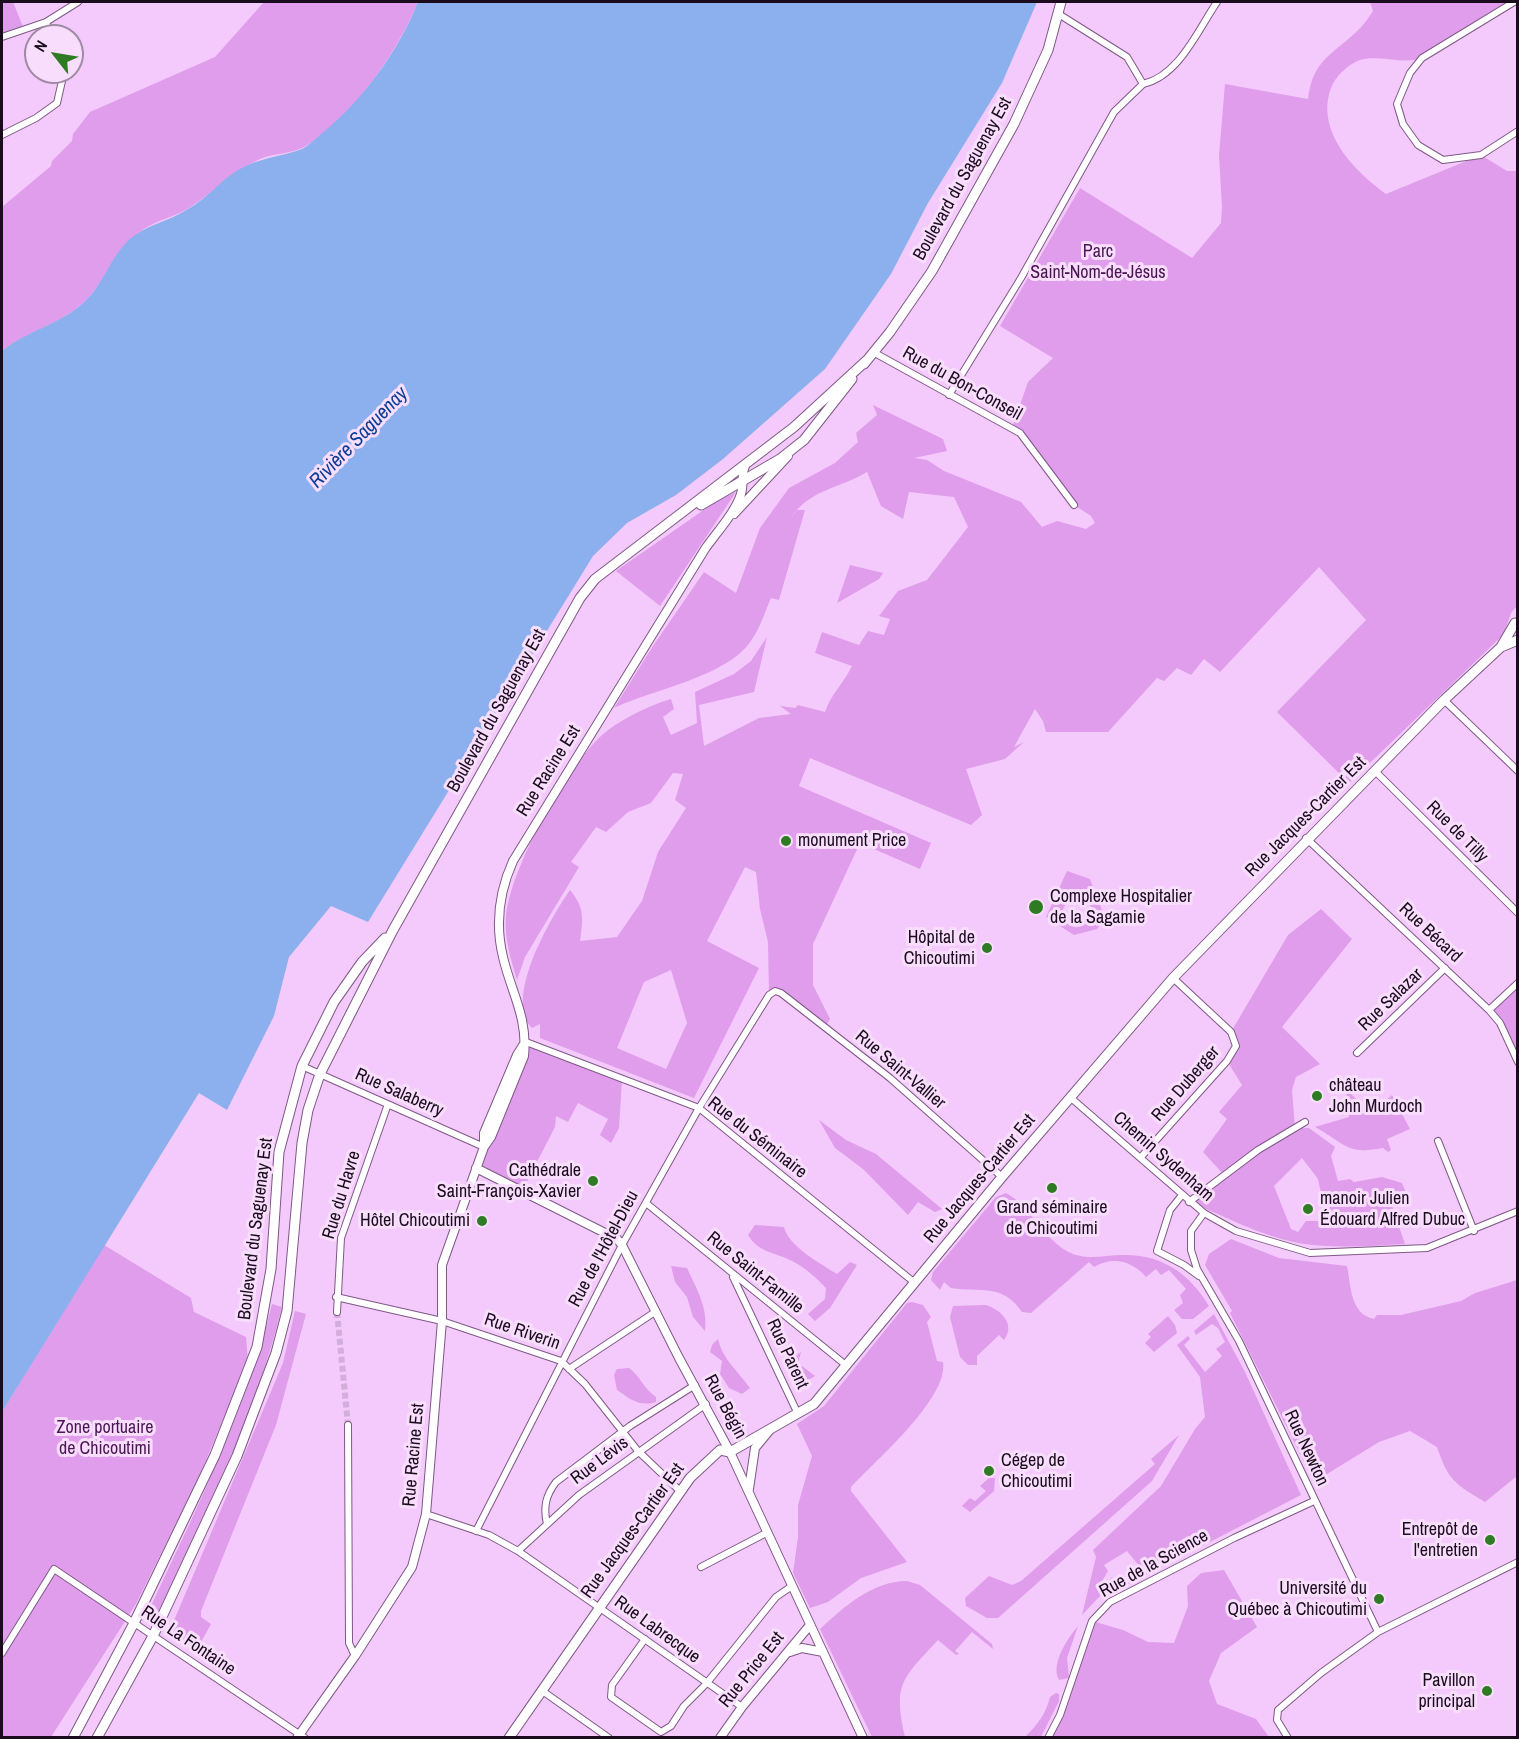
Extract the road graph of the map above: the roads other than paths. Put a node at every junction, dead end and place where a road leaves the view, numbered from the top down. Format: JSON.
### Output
{"nodes":[{"id":1,"x":78,"y":2,"type":"edge"},
{"id":2,"x":1061,"y":2,"type":"edge"},
{"id":3,"x":1217,"y":2,"type":"edge"},
{"id":4,"x":1514,"y":2,"type":"edge"},
{"id":5,"x":1057,"y":13,"type":"junction"},
{"id":6,"x":46,"y":22,"type":"joint"},
{"id":7,"x":2,"y":37,"type":"edge"},
{"id":8,"x":61,"y":84,"type":"edge"},
{"id":9,"x":1143,"y":84,"type":"junction"},
{"id":10,"x":1518,"y":131,"type":"edge"},
{"id":11,"x":2,"y":135,"type":"edge"},
{"id":12,"x":870,"y":356,"type":"junction"},
{"id":13,"x":949,"y":395,"type":"junction"},
{"id":14,"x":804,"y":440,"type":"junction"},
{"id":15,"x":745,"y":466,"type":"junction"},
{"id":16,"x":742,"y":482,"type":"junction"},
{"id":17,"x":1074,"y":505,"type":"dead end"},
{"id":18,"x":658,"y":531,"type":"junction"},
{"id":19,"x":712,"y":540,"type":"junction"},
{"id":20,"x":1517,"y":623,"type":"edge"},
{"id":21,"x":1518,"y":640,"type":"edge"},
{"id":22,"x":1501,"y":647,"type":"junction"},
{"id":23,"x":1444,"y":700,"type":"junction"},
{"id":24,"x":1375,"y":771,"type":"junction"},
{"id":25,"x":1518,"y":771,"type":"edge"},
{"id":26,"x":1306,"y":838,"type":"junction"},
{"id":27,"x":1518,"y":913,"type":"edge"},
{"id":28,"x":393,"y":930,"type":"junction"},
{"id":29,"x":1445,"y":968,"type":"junction"},
{"id":30,"x":1173,"y":978,"type":"junction"},
{"id":31,"x":1518,"y":983,"type":"edge"},
{"id":32,"x":775,"y":991,"type":"joint"},
{"id":33,"x":1489,"y":1010,"type":"junction"},
{"id":34,"x":526,"y":1042,"type":"junction"},
{"id":35,"x":1357,"y":1053,"type":"dead end"},
{"id":36,"x":1518,"y":1062,"type":"edge"},
{"id":37,"x":302,"y":1066,"type":"junction"},
{"id":38,"x":320,"y":1074,"type":"junction"},
{"id":39,"x":1071,"y":1098,"type":"junction"},
{"id":40,"x":388,"y":1104,"type":"junction"},
{"id":41,"x":699,"y":1108,"type":"junction"},
{"id":42,"x":1305,"y":1122,"type":"dead end"},
{"id":43,"x":1438,"y":1141,"type":"dead end"},
{"id":44,"x":484,"y":1147,"type":"junction"},
{"id":45,"x":1141,"y":1157,"type":"junction"},
{"id":46,"x":477,"y":1168,"type":"junction"},
{"id":47,"x":1002,"y":1177,"type":"junction"},
{"id":48,"x":1182,"y":1195,"type":"junction"},
{"id":49,"x":1189,"y":1202,"type":"junction"},
{"id":50,"x":646,"y":1203,"type":"junction"},
{"id":51,"x":1518,"y":1211,"type":"edge"},
{"id":52,"x":1204,"y":1213,"type":"junction"},
{"id":53,"x":1474,"y":1231,"type":"junction"},
{"id":54,"x":622,"y":1245,"type":"junction"},
{"id":55,"x":732,"y":1274,"type":"junction"},
{"id":56,"x":1201,"y":1279,"type":"junction"},
{"id":57,"x":915,"y":1283,"type":"junction"},
{"id":58,"x":336,"y":1297,"type":"junction"},
{"id":59,"x":337,"y":1312,"type":"tunnel mouth"},
{"id":60,"x":655,"y":1312,"type":"junction"},
{"id":61,"x":442,"y":1321,"type":"junction"},
{"id":62,"x":561,"y":1361,"type":"junction"},
{"id":63,"x":847,"y":1366,"type":"junction"},
{"id":64,"x":569,"y":1369,"type":"junction"},
{"id":65,"x":695,"y":1385,"type":"junction"},
{"id":66,"x":706,"y":1404,"type":"junction"},
{"id":67,"x":799,"y":1414,"type":"junction"},
{"id":68,"x":348,"y":1425,"type":"tunnel mouth"},
{"id":69,"x":622,"y":1431,"type":"junction"},
{"id":70,"x":769,"y":1431,"type":"junction"},
{"id":71,"x":638,"y":1451,"type":"junction"},
{"id":72,"x":730,"y":1452,"type":"junction"},
{"id":73,"x":748,"y":1490,"type":"junction"},
{"id":74,"x":680,"y":1491,"type":"junction"},
{"id":75,"x":1314,"y":1501,"type":"junction"},
{"id":76,"x":426,"y":1514,"type":"junction"},
{"id":77,"x":547,"y":1524,"type":"junction"},
{"id":78,"x":476,"y":1531,"type":"junction"},
{"id":79,"x":768,"y":1532,"type":"junction"},
{"id":80,"x":518,"y":1551,"type":"junction"},
{"id":81,"x":1518,"y":1562,"type":"edge"},
{"id":82,"x":701,"y":1567,"type":"dead end"},
{"id":83,"x":792,"y":1586,"type":"junction"},
{"id":84,"x":599,"y":1606,"type":"junction"},
{"id":85,"x":135,"y":1623,"type":"junction"},
{"id":86,"x":810,"y":1625,"type":"junction"},
{"id":87,"x":1378,"y":1632,"type":"junction"},
{"id":88,"x":153,"y":1636,"type":"junction"},
{"id":89,"x":645,"y":1639,"type":"junction"},
{"id":90,"x":790,"y":1652,"type":"junction"},
{"id":91,"x":823,"y":1652,"type":"junction"},
{"id":92,"x":2,"y":1653,"type":"edge"},
{"id":93,"x":355,"y":1656,"type":"junction"},
{"id":94,"x":706,"y":1684,"type":"junction"},
{"id":95,"x":542,"y":1690,"type":"junction"},
{"id":96,"x":742,"y":1707,"type":"junction"},
{"id":97,"x":301,"y":1736,"type":"edge"},
{"id":98,"x":73,"y":1737,"type":"edge"},
{"id":99,"x":97,"y":1737,"type":"edge"},
{"id":100,"x":509,"y":1737,"type":"edge"},
{"id":101,"x":609,"y":1737,"type":"edge"},
{"id":102,"x":720,"y":1737,"type":"edge"},
{"id":103,"x":863,"y":1737,"type":"edge"},
{"id":104,"x":1048,"y":1737,"type":"edge"},
{"id":105,"x":1288,"y":1737,"type":"edge"}],
"edges":[{"from":1,"to":6,"type":"street"},
{"from":2,"to":5,"type":"main road","name":"Boulevard du Saguenay Est"},
{"from":3,"to":9,"type":"street"},
{"from":4,"to":10,"type":"street"},
{"from":5,"to":9,"type":"street"},
{"from":5,"to":12,"type":"main road","name":"Boulevard du Saguenay Est"},
{"from":6,"to":7,"type":"street"},
{"from":8,"to":11,"type":"street"},
{"from":9,"to":13,"type":"street"},
{"from":12,"to":13,"type":"street","name":"Rue du Bon-Conseil"},
{"from":12,"to":14,"type":"main road","name":"Boulevard du Saguenay Est"},
{"from":12,"to":15,"type":"main road","name":"Boulevard du Saguenay Est"},
{"from":13,"to":17,"type":"street","name":"Rue du Bon-Conseil"},
{"from":14,"to":16,"type":"main road","name":"Boulevard du Saguenay Est"},
{"from":14,"to":19,"type":"street","name":"Rue Racine Est"},
{"from":15,"to":16,"type":"street","name":"Rue Racine Est"},
{"from":15,"to":18,"type":"main road","name":"Boulevard du Saguenay Est"},
{"from":16,"to":18,"type":"main road","name":"Boulevard du Saguenay Est"},
{"from":16,"to":19,"type":"street","name":"Rue Racine Est"},
{"from":18,"to":28,"type":"main road","name":"Boulevard du Saguenay Est"},
{"from":19,"to":34,"type":"street","name":"Rue Racine Est"},
{"from":20,"to":22,"type":"main road","name":"Rue Jacques-Cartier Est"},
{"from":21,"to":22,"type":"main road","name":"Rue Jacques-Cartier Est"},
{"from":22,"to":23,"type":"main road","name":"Rue Jacques-Cartier Est"},
{"from":23,"to":24,"type":"main road","name":"Rue Jacques-Cartier Est"},
{"from":23,"to":25,"type":"street"},
{"from":24,"to":26,"type":"main road","name":"Rue Jacques-Cartier Est"},
{"from":24,"to":27,"type":"street","name":"Rue de Tilly"},
{"from":26,"to":29,"type":"street","name":"Rue Bécard"},
{"from":26,"to":30,"type":"main road","name":"Rue Jacques-Cartier Est"},
{"from":28,"to":37,"type":"main road","name":"Boulevard du Saguenay Est"},
{"from":28,"to":38,"type":"main road","name":"Boulevard du Saguenay Est"},
{"from":29,"to":33,"type":"street","name":"Rue Bécard"},
{"from":29,"to":35,"type":"street","name":"Rue Salazar"},
{"from":30,"to":39,"type":"main road","name":"Rue Jacques-Cartier Est"},
{"from":30,"to":45,"type":"street","name":"Rue Duberger"},
{"from":31,"to":33,"type":"street"},
{"from":32,"to":41,"type":"street","name":"Rue de l'Hôtel-Dieu"},
{"from":32,"to":47,"type":"street","name":"Rue Saint-Vallier"},
{"from":33,"to":36,"type":"street","name":"Rue Bécard"},
{"from":34,"to":41,"type":"street","name":"Rue du Séminaire"},
{"from":34,"to":44,"type":"street","name":"Rue Racine Est"},
{"from":37,"to":38,"type":"street","name":"Rue Salaberry"},
{"from":37,"to":85,"type":"main road","name":"Boulevard du Saguenay Est"},
{"from":38,"to":40,"type":"street","name":"Rue Salaberry"},
{"from":38,"to":88,"type":"main road","name":"Boulevard du Saguenay Est"},
{"from":39,"to":45,"type":"street","name":"Chemin Sydenham"},
{"from":39,"to":47,"type":"main road","name":"Rue Jacques-Cartier Est"},
{"from":40,"to":44,"type":"street","name":"Rue Salaberry"},
{"from":40,"to":58,"type":"street","name":"Rue du Havre"},
{"from":41,"to":50,"type":"street","name":"Rue de l'Hôtel-Dieu"},
{"from":41,"to":57,"type":"street","name":"Rue du Séminaire"},
{"from":42,"to":49,"type":"street"},
{"from":43,"to":53,"type":"street"},
{"from":44,"to":46,"type":"street","name":"Rue Racine Est"},
{"from":45,"to":48,"type":"street","name":"Chemin Sydenham"},
{"from":46,"to":54,"type":"street"},
{"from":46,"to":61,"type":"street","name":"Rue Racine Est"},
{"from":47,"to":57,"type":"main road","name":"Rue Jacques-Cartier Est"},
{"from":48,"to":49,"type":"street","name":"Chemin Sydenham"},
{"from":48,"to":56,"type":"street","name":"Rue Newton"},
{"from":49,"to":52,"type":"street","name":"Chemin Sydenham"},
{"from":50,"to":54,"type":"street","name":"Rue de l'Hôtel-Dieu"},
{"from":50,"to":55,"type":"street","name":"Rue Saint-Famille"},
{"from":51,"to":53,"type":"street","name":"Chemin Sydenham"},
{"from":52,"to":53,"type":"street","name":"Chemin Sydenham"},
{"from":52,"to":56,"type":"street","name":"Rue Newton"},
{"from":54,"to":60,"type":"street","name":"Rue Bégin"},
{"from":54,"to":62,"type":"street","name":"Rue de l'Hôtel-Dieu"},
{"from":55,"to":63,"type":"street","name":"Rue Saint-Famille"},
{"from":55,"to":67,"type":"street","name":"Rue Parent"},
{"from":56,"to":75,"type":"street","name":"Rue Newton"},
{"from":57,"to":63,"type":"main road","name":"Rue Jacques-Cartier Est"},
{"from":58,"to":59,"type":"street","name":"Rue du Havre"},
{"from":58,"to":61,"type":"street","name":"Rue Riverin"},
{"from":60,"to":64,"type":"street"},
{"from":60,"to":65,"type":"street","name":"Rue Bégin"},
{"from":61,"to":62,"type":"street","name":"Rue Riverin"},
{"from":61,"to":76,"type":"street","name":"Rue Racine Est"},
{"from":62,"to":64,"type":"street","name":"Rue Riverin"},
{"from":62,"to":78,"type":"street","name":"Rue de l'Hôtel-Dieu"},
{"from":63,"to":67,"type":"main road","name":"Rue Jacques-Cartier Est"},
{"from":64,"to":69,"type":"street","name":"Rue Riverin"},
{"from":65,"to":66,"type":"street","name":"Rue Bégin"},
{"from":65,"to":69,"type":"street"},
{"from":66,"to":71,"type":"street","name":"Rue Lévis"},
{"from":66,"to":72,"type":"street","name":"Rue Bégin"},
{"from":67,"to":70,"type":"main road","name":"Rue Jacques-Cartier Est"},
{"from":68,"to":93,"type":"street"},
{"from":69,"to":71,"type":"street","name":"Rue Riverin"},
{"from":69,"to":77,"type":"street"},
{"from":70,"to":72,"type":"main road","name":"Rue Jacques-Cartier Est"},
{"from":70,"to":73,"type":"street"},
{"from":71,"to":74,"type":"street","name":"Rue Riverin"},
{"from":71,"to":77,"type":"street","name":"Rue Lévis"},
{"from":72,"to":73,"type":"street","name":"Rue Bégin"},
{"from":72,"to":74,"type":"main road","name":"Rue Jacques-Cartier Est"},
{"from":73,"to":79,"type":"street","name":"Rue Bégin"},
{"from":74,"to":84,"type":"main road","name":"Rue Jacques-Cartier Est"},
{"from":75,"to":87,"type":"street","name":"Rue Newton"},
{"from":75,"to":104,"type":"street","name":"Rue de la Science"},
{"from":76,"to":78,"type":"street","name":"Rue Labrecque"},
{"from":76,"to":93,"type":"street","name":"Rue Racine Est"},
{"from":77,"to":80,"type":"street","name":"Rue Lévis"},
{"from":78,"to":80,"type":"street","name":"Rue Labrecque"},
{"from":79,"to":82,"type":"street"},
{"from":79,"to":83,"type":"street","name":"Rue Bégin"},
{"from":80,"to":84,"type":"street","name":"Rue Labrecque"},
{"from":81,"to":87,"type":"street"},
{"from":83,"to":86,"type":"street","name":"Rue Bégin"},
{"from":83,"to":94,"type":"street"},
{"from":84,"to":89,"type":"street","name":"Rue Labrecque"},
{"from":84,"to":95,"type":"main road","name":"Rue Jacques-Cartier Est"},
{"from":85,"to":88,"type":"street","name":"Rue La Fontaine"},
{"from":85,"to":92,"type":"street","name":"Rue La Fontaine"},
{"from":85,"to":98,"type":"main road","name":"Boulevard du Saguenay Est"},
{"from":86,"to":90,"type":"street","name":"Rue Price Est"},
{"from":86,"to":91,"type":"street","name":"Rue Bégin"},
{"from":87,"to":105,"type":"street"},
{"from":88,"to":97,"type":"street","name":"Rue La Fontaine"},
{"from":88,"to":99,"type":"main road","name":"Boulevard du Saguenay Est"},
{"from":89,"to":94,"type":"street","name":"Rue Labrecque"},
{"from":89,"to":94,"type":"street"},
{"from":90,"to":91,"type":"street"},
{"from":90,"to":96,"type":"street","name":"Rue Price Est"},
{"from":91,"to":103,"type":"street","name":"Rue Bégin"},
{"from":93,"to":97,"type":"street","name":"Rue Racine Est"},
{"from":94,"to":96,"type":"street","name":"Rue Labrecque"},
{"from":95,"to":100,"type":"main road","name":"Rue Jacques-Cartier Est"},
{"from":95,"to":101,"type":"street"},
{"from":96,"to":102,"type":"street","name":"Rue Price Est"}]}
